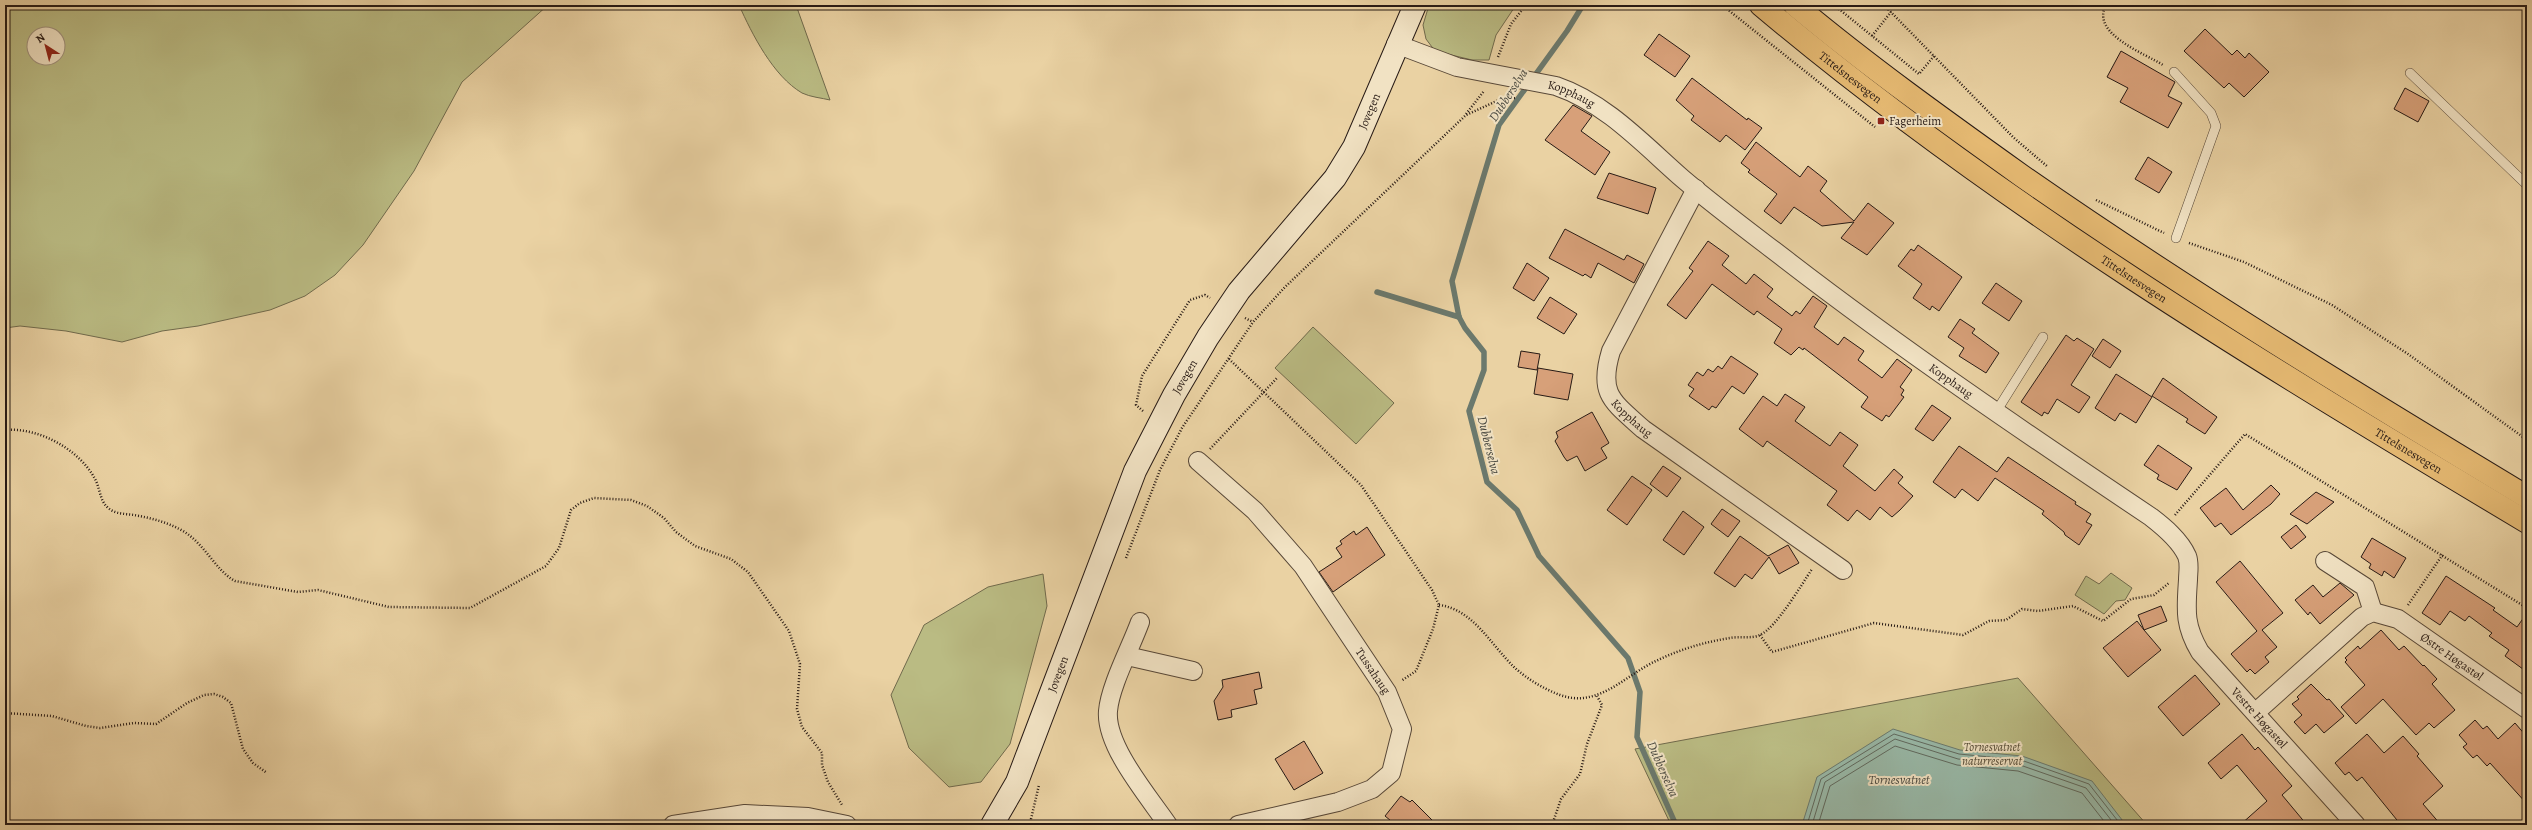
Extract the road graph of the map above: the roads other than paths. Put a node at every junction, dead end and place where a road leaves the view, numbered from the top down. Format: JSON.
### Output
{"nodes":[{"id":1,"x":1414,"y":5,"type":"edge"},
{"id":2,"x":1761,"y":5,"type":"edge"},
{"id":3,"x":1796,"y":5,"type":"edge"},
{"id":4,"x":1396,"y":44,"type":"junction"},
{"id":5,"x":2174,"y":72,"type":"road end"},
{"id":6,"x":2410,"y":73,"type":"dead end"},
{"id":7,"x":2527,"y":185,"type":"edge"},
{"id":8,"x":1696,"y":190,"type":"junction"},
{"id":9,"x":2176,"y":238,"type":"road end"},
{"id":10,"x":2043,"y":337,"type":"dead end"},
{"id":11,"x":1996,"y":412,"type":"junction"},
{"id":12,"x":1198,"y":461,"type":"road end"},
{"id":13,"x":2527,"y":497,"type":"edge"},
{"id":14,"x":2527,"y":522,"type":"edge"},
{"id":15,"x":2325,"y":561,"type":"dead end"},
{"id":16,"x":1843,"y":570,"type":"dead end"},
{"id":17,"x":2187,"y":600,"type":"joint"},
{"id":18,"x":2373,"y":612,"type":"junction"},
{"id":19,"x":1140,"y":622,"type":"dead end"},
{"id":20,"x":1127,"y":656,"type":"junction"},
{"id":21,"x":1193,"y":671,"type":"dead end"},
{"id":22,"x":2527,"y":709,"type":"edge"},
{"id":23,"x":2256,"y":712,"type":"junction"},
{"id":24,"x":1017,"y":782,"type":"junction"},
{"id":25,"x":673,"y":825,"type":"edge"},
{"id":26,"x":847,"y":825,"type":"edge"},
{"id":27,"x":992,"y":825,"type":"edge"},
{"id":28,"x":1010,"y":825,"type":"edge"},
{"id":29,"x":1168,"y":825,"type":"edge"},
{"id":30,"x":1238,"y":825,"type":"edge"},
{"id":31,"x":2356,"y":825,"type":"edge"}],
"edges":[{"from":1,"to":4,"type":"street","name":"Jovegen"},
{"from":2,"to":14,"type":"main road","name":"Tittelsnesvegen"},
{"from":3,"to":13,"type":"main road","name":"Tittelsnesvegen"},
{"from":4,"to":8,"type":"street","name":"Kopphaug"},
{"from":4,"to":24,"type":"street","name":"Jovegen"},
{"from":5,"to":9,"type":"lane"},
{"from":6,"to":7,"type":"lane"},
{"from":8,"to":11,"type":"street","name":"Kopphaug"},
{"from":8,"to":16,"type":"street","name":"Kopphaug"},
{"from":10,"to":11,"type":"lane"},
{"from":11,"to":17,"type":"street","name":"Kopphaug"},
{"from":12,"to":30,"type":"street","name":"Tussahaug"},
{"from":15,"to":18,"type":"street"},
{"from":17,"to":23,"type":"street","name":"Vestre Høgastøl"},
{"from":18,"to":22,"type":"street","name":"Østre Høgastøl"},
{"from":18,"to":23,"type":"street"},
{"from":19,"to":20,"type":"street"},
{"from":20,"to":21,"type":"street"},
{"from":20,"to":29,"type":"street"},
{"from":23,"to":31,"type":"street","name":"Vestre Høgastøl"},
{"from":24,"to":27,"type":"street","name":"Jovegen"},
{"from":24,"to":28,"type":"street","name":"Jovegen"},
{"from":25,"to":26,"type":"street"}]}
